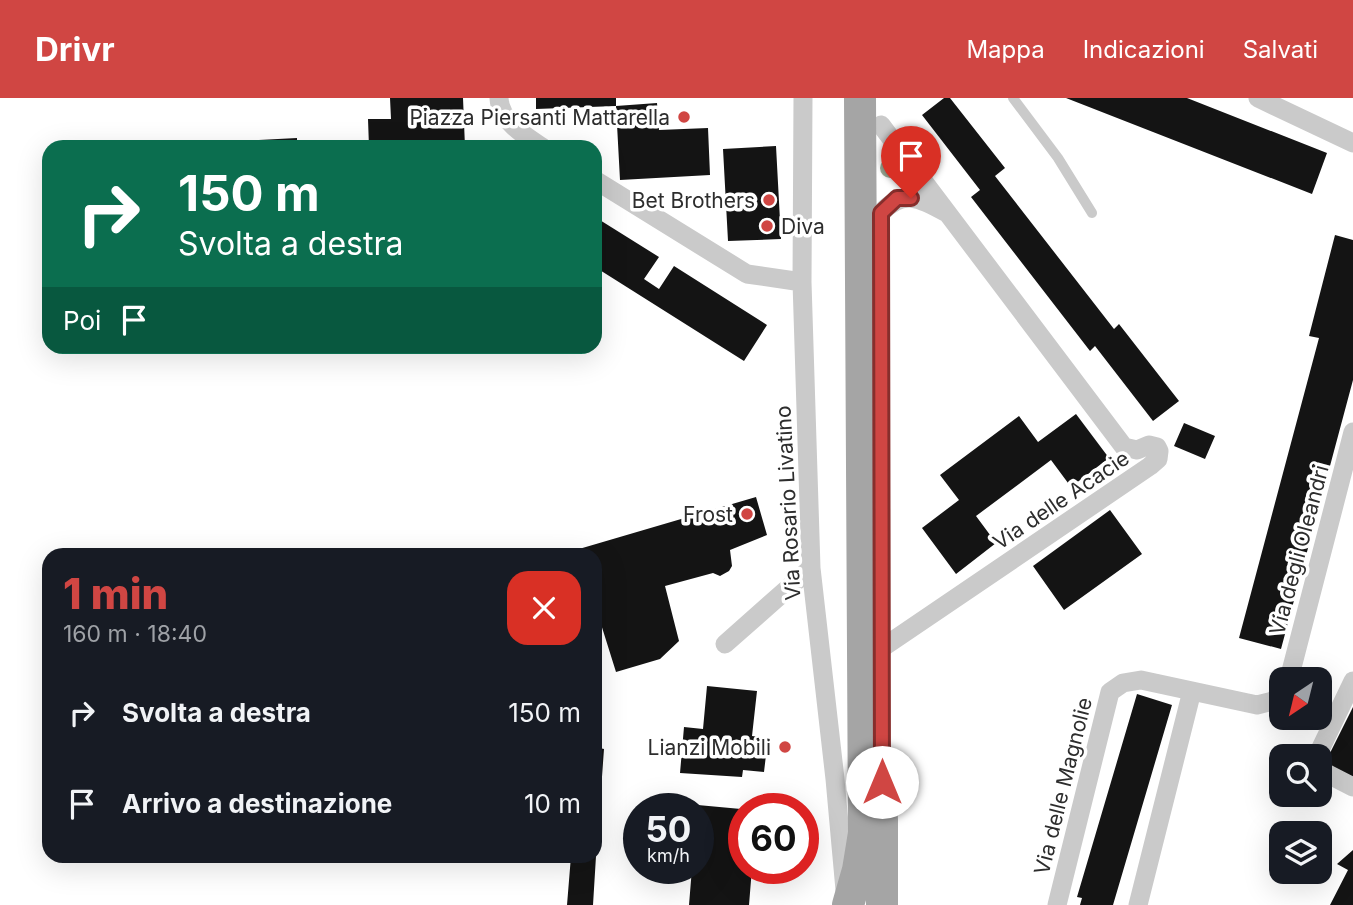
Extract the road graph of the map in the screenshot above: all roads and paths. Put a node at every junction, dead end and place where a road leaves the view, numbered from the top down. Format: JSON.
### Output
{"nodes":[{"id":1,"x":499,"y":98,"type":"edge"},
{"id":2,"x":803,"y":98,"type":"edge"},
{"id":3,"x":860,"y":98,"type":"edge"},
{"id":4,"x":1013,"y":98,"type":"edge"},
{"id":5,"x":1258,"y":98,"type":"edge"},
{"id":6,"x":881,"y":111,"type":"edge"},
{"id":7,"x":528,"y":140,"type":"edge"},
{"id":8,"x":1353,"y":144,"type":"edge"},
{"id":9,"x":602,"y":184,"type":"edge"},
{"id":10,"x":881,"y":213,"type":"junction"},
{"id":11,"x":1091,"y":213,"type":"dead end"},
{"id":12,"x":949,"y":215,"type":"junction"},
{"id":13,"x":803,"y":282,"type":"junction"},
{"id":14,"x":1353,"y":432,"type":"edge"},
{"id":15,"x":811,"y":568,"type":"junction"},
{"id":16,"x":725,"y":644,"type":"dead end"},
{"id":17,"x":882,"y":648,"type":"junction"},
{"id":18,"x":1292,"y":667,"type":"edge"},
{"id":19,"x":1353,"y":681,"type":"edge"},
{"id":20,"x":1192,"y":691,"type":"junction"},
{"id":21,"x":1269,"y":702,"type":"edge"},
{"id":22,"x":1323,"y":744,"type":"edge"},
{"id":23,"x":1332,"y":776,"type":"edge"},
{"id":24,"x":1353,"y":787,"type":"edge"},
{"id":25,"x":847,"y":905,"type":"edge"},
{"id":26,"x":882,"y":905,"type":"edge"},
{"id":27,"x":1057,"y":905,"type":"edge"},
{"id":28,"x":1138,"y":905,"type":"edge"}],
"edges":[{"from":1,"to":7,"type":"street"},
{"from":2,"to":13,"type":"street","name":"Via Rosario Livatino"},
{"from":3,"to":25,"type":"main road"},
{"from":4,"to":11,"type":"lane"},
{"from":5,"to":8,"type":"street"},
{"from":6,"to":10,"type":"main road"},
{"from":6,"to":12,"type":"street"},
{"from":9,"to":13,"type":"street"},
{"from":10,"to":12,"type":"street"},
{"from":10,"to":17,"type":"main road"},
{"from":12,"to":17,"type":"street","name":"Via delle Acacie"},
{"from":13,"to":15,"type":"street","name":"Via Rosario Livatino"},
{"from":14,"to":18,"type":"street","name":"Via degli Oleandri"},
{"from":15,"to":16,"type":"street"},
{"from":15,"to":25,"type":"street","name":"Via Rosario Livatino"},
{"from":17,"to":26,"type":"main road"},
{"from":19,"to":22,"type":"street"},
{"from":20,"to":21,"type":"street"},
{"from":20,"to":27,"type":"street","name":"Via delle Magnolie"},
{"from":20,"to":28,"type":"street"},
{"from":23,"to":24,"type":"street"}]}
